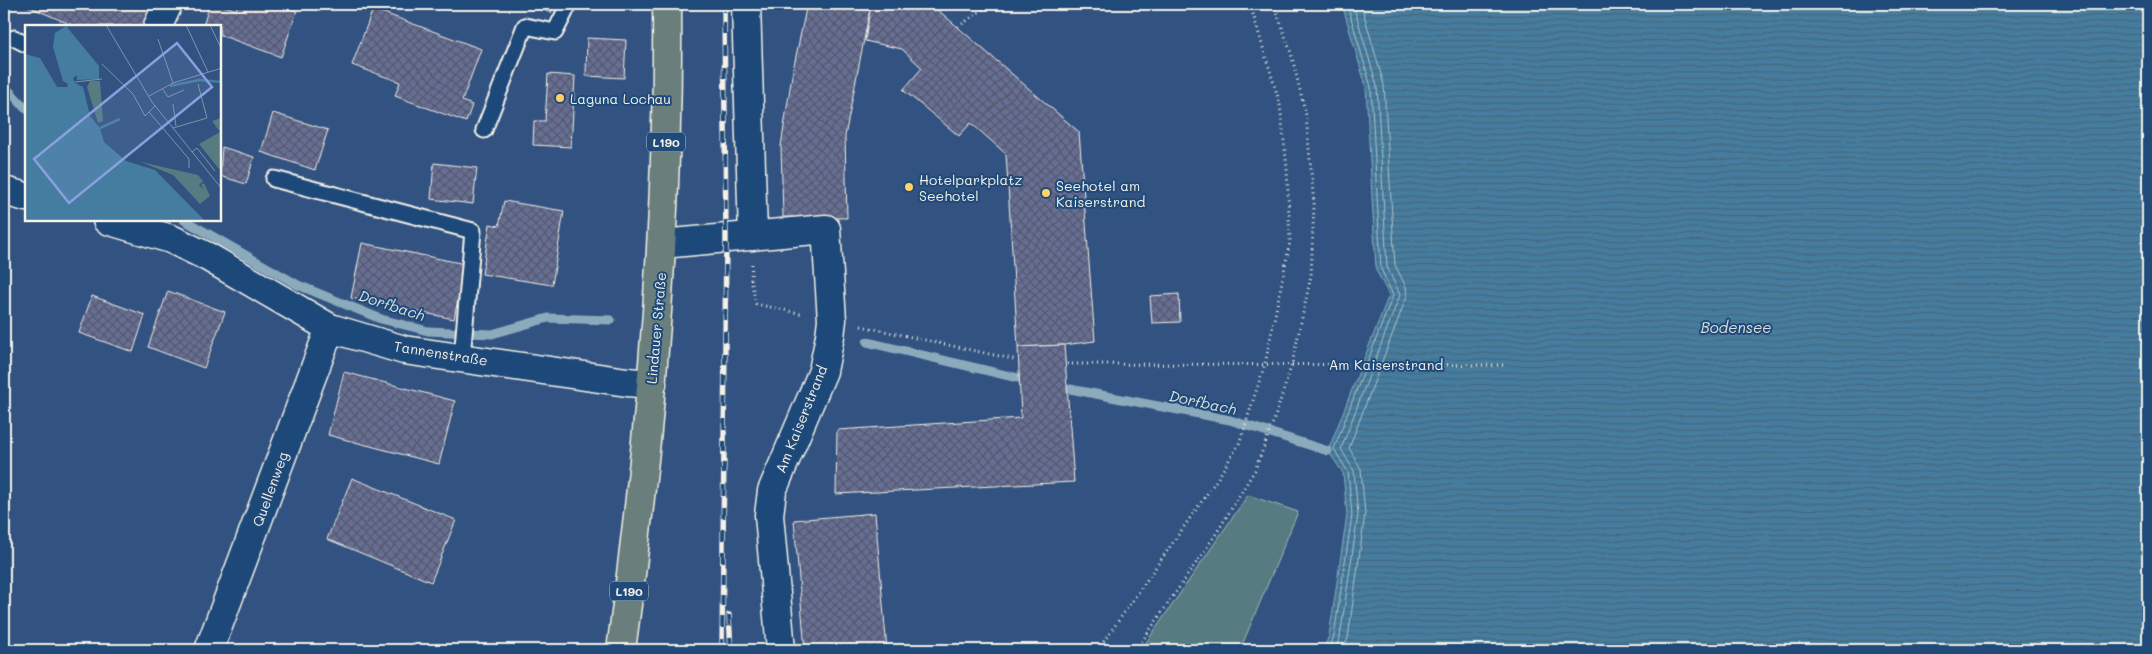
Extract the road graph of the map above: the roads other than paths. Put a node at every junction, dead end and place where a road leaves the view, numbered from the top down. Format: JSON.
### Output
{"nodes":[{"id":1,"x":168,"y":4,"type":"edge"},
{"id":2,"x":569,"y":4,"type":"edge"},
{"id":3,"x":667,"y":4,"type":"edge"},
{"id":4,"x":746,"y":4,"type":"edge"},
{"id":5,"x":158,"y":25,"type":"edge"},
{"id":6,"x":484,"y":130,"type":"dead end"},
{"id":7,"x":274,"y":179,"type":"dead end"},
{"id":8,"x":4,"y":191,"type":"edge"},
{"id":9,"x":25,"y":197,"type":"edge"},
{"id":10,"x":110,"y":221,"type":"edge"},
{"id":11,"x":753,"y":236,"type":"junction"},
{"id":12,"x":662,"y":244,"type":"junction"},
{"id":13,"x":330,"y":328,"type":"junction"},
{"id":14,"x":463,"y":349,"type":"junction"},
{"id":15,"x":652,"y":384,"type":"junction"},
{"id":16,"x":209,"y":650,"type":"edge"},
{"id":17,"x":621,"y":650,"type":"edge"},
{"id":18,"x":781,"y":650,"type":"edge"}],
"edges":[{"from":1,"to":5,"type":"street"},
{"from":2,"to":6,"type":"lane"},
{"from":3,"to":12,"type":"main road","name":"Lindauer Straße","number":"L190"},
{"from":4,"to":11,"type":"street"},
{"from":7,"to":14,"type":"lane"},
{"from":8,"to":9,"type":"street"},
{"from":10,"to":13,"type":"street","name":"Tannenstraße"},
{"from":11,"to":12,"type":"street","name":"Am Kaiserstrand"},
{"from":11,"to":18,"type":"street","name":"Am Kaiserstrand"},
{"from":12,"to":15,"type":"main road","name":"Lindauer Straße","number":"L190"},
{"from":13,"to":14,"type":"street","name":"Tannenstraße"},
{"from":13,"to":16,"type":"street","name":"Quellenweg"},
{"from":14,"to":15,"type":"street","name":"Tannenstraße"},
{"from":15,"to":17,"type":"main road","name":"Lindauer Straße","number":"L190"}]}
